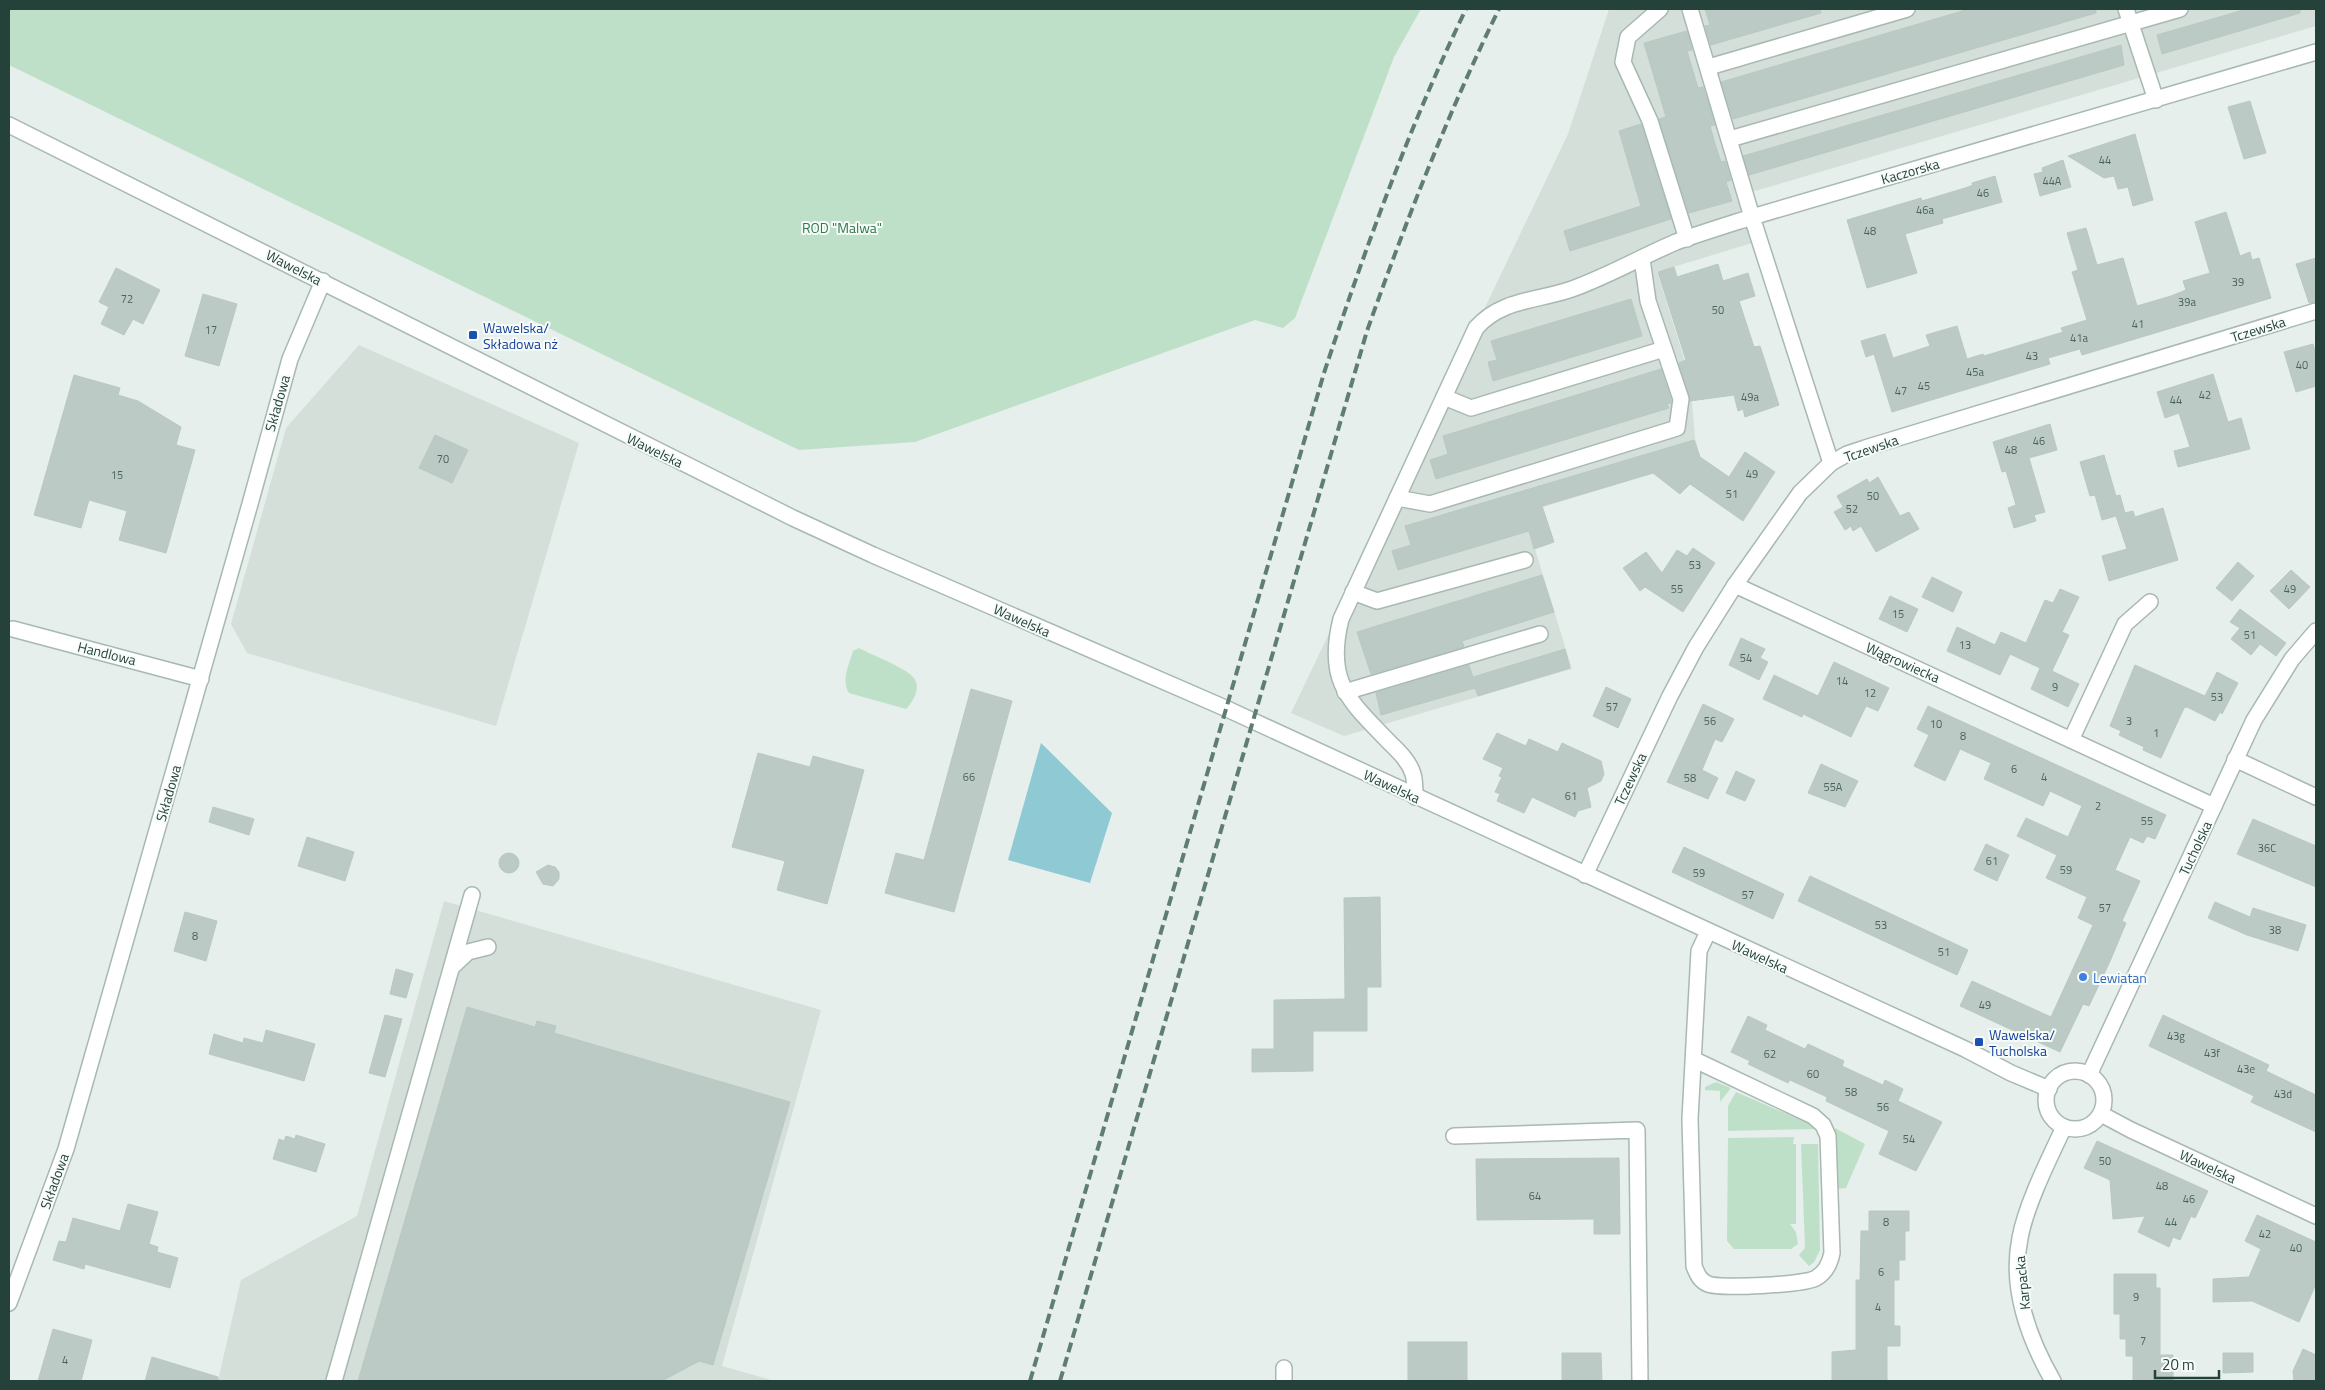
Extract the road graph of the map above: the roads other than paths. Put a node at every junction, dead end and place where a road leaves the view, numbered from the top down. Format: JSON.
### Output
{"nodes":[{"id":1,"x":1660,"y":9,"type":"edge"},
{"id":2,"x":1690,"y":9,"type":"edge"},
{"id":3,"x":1907,"y":9,"type":"edge"},
{"id":4,"x":2180,"y":9,"type":"edge"},
{"id":5,"x":2128,"y":16,"type":"edge"},
{"id":6,"x":2316,"y":52,"type":"edge"},
{"id":7,"x":1709,"y":67,"type":"junction"},
{"id":8,"x":2156,"y":100,"type":"junction"},
{"id":9,"x":9,"y":125,"type":"edge"},
{"id":10,"x":1730,"y":139,"type":"junction"},
{"id":11,"x":1752,"y":217,"type":"junction"},
{"id":12,"x":1687,"y":239,"type":"junction"},
{"id":13,"x":1642,"y":259,"type":"junction"},
{"id":14,"x":323,"y":281,"type":"junction"},
{"id":15,"x":2316,"y":311,"type":"edge"},
{"id":16,"x":1664,"y":349,"type":"junction"},
{"id":17,"x":1444,"y":397,"type":"junction"},
{"id":18,"x":1831,"y":463,"type":"junction"},
{"id":19,"x":1397,"y":498,"type":"junction"},
{"id":20,"x":1525,"y":560,"type":"dead end"},
{"id":21,"x":1735,"y":586,"type":"junction"},
{"id":22,"x":1353,"y":592,"type":"junction"},
{"id":23,"x":2150,"y":602,"type":"dead end"},
{"id":24,"x":13,"y":629,"type":"dead end"},
{"id":25,"x":2316,"y":631,"type":"edge"},
{"id":26,"x":1540,"y":634,"type":"dead end"},
{"id":27,"x":201,"y":679,"type":"junction"},
{"id":28,"x":1345,"y":692,"type":"junction"},
{"id":29,"x":2071,"y":740,"type":"junction"},
{"id":30,"x":2235,"y":759,"type":"junction"},
{"id":31,"x":1415,"y":797,"type":"junction"},
{"id":32,"x":2316,"y":797,"type":"edge"},
{"id":33,"x":2214,"y":806,"type":"junction"},
{"id":34,"x":1585,"y":875,"type":"junction"},
{"id":35,"x":472,"y":895,"type":"dead end"},
{"id":36,"x":1708,"y":932,"type":"junction"},
{"id":37,"x":488,"y":947,"type":"dead end"},
{"id":38,"x":452,"y":967,"type":"junction"},
{"id":39,"x":1695,"y":1060,"type":"junction"},
{"id":40,"x":2088,"y":1075,"type":"junction"},
{"id":41,"x":2048,"y":1089,"type":"junction"},
{"id":42,"x":2101,"y":1114,"type":"junction"},
{"id":43,"x":2064,"y":1127,"type":"junction"},
{"id":44,"x":1454,"y":1136,"type":"dead end"},
{"id":45,"x":2316,"y":1216,"type":"edge"},
{"id":46,"x":9,"y":1303,"type":"edge"},
{"id":47,"x":334,"y":1381,"type":"edge"},
{"id":48,"x":1640,"y":1381,"type":"edge"},
{"id":49,"x":2053,"y":1381,"type":"edge"}],
"edges":[{"from":1,"to":12,"type":"street"},
{"from":2,"to":7,"type":"street"},
{"from":3,"to":7,"type":"street"},
{"from":4,"to":5,"type":"street"},
{"from":5,"to":8,"type":"street"},
{"from":5,"to":10,"type":"street"},
{"from":6,"to":8,"type":"street","name":"Kaczorska"},
{"from":7,"to":10,"type":"street"},
{"from":8,"to":11,"type":"street","name":"Kaczorska"},
{"from":9,"to":14,"type":"street","name":"Wawelska"},
{"from":10,"to":11,"type":"street"},
{"from":11,"to":12,"type":"street","name":"Kaczorska"},
{"from":11,"to":18,"type":"street"},
{"from":12,"to":13,"type":"street","name":"Kaczorska"},
{"from":13,"to":16,"type":"street"},
{"from":13,"to":17,"type":"street","name":"Kaczorska"},
{"from":14,"to":27,"type":"street","name":"Składowa"},
{"from":14,"to":31,"type":"street","name":"Wawelska"},
{"from":15,"to":18,"type":"street","name":"Tczewska"},
{"from":16,"to":17,"type":"street"},
{"from":16,"to":19,"type":"street"},
{"from":17,"to":19,"type":"street","name":"Kaczorska"},
{"from":18,"to":21,"type":"street","name":"Tczewska"},
{"from":19,"to":22,"type":"street","name":"Kaczorska"},
{"from":20,"to":22,"type":"street"},
{"from":21,"to":29,"type":"street","name":"Wągrowiecka"},
{"from":21,"to":34,"type":"street","name":"Tczewska"},
{"from":22,"to":28,"type":"street","name":"Kaczorska"},
{"from":23,"to":29,"type":"street"},
{"from":24,"to":27,"type":"street","name":"Handlowa"},
{"from":25,"to":30,"type":"street","name":"Tucholska"},
{"from":26,"to":28,"type":"street"},
{"from":27,"to":46,"type":"street","name":"Składowa"},
{"from":28,"to":31,"type":"street","name":"Kaczorska"},
{"from":29,"to":33,"type":"street","name":"Wągrowiecka"},
{"from":30,"to":32,"type":"street"},
{"from":30,"to":33,"type":"street","name":"Tucholska"},
{"from":31,"to":34,"type":"street","name":"Wawelska"},
{"from":33,"to":40,"type":"street","name":"Tucholska"},
{"from":34,"to":36,"type":"street","name":"Wawelska"},
{"from":35,"to":38,"type":"street"},
{"from":36,"to":39,"type":"street"},
{"from":36,"to":41,"type":"street","name":"Wawelska"},
{"from":37,"to":38,"type":"street"},
{"from":38,"to":47,"type":"street"},
{"from":39,"to":39,"type":"street"},
{"from":40,"to":41,"type":"street"},
{"from":40,"to":42,"type":"street"},
{"from":41,"to":43,"type":"street"},
{"from":42,"to":43,"type":"street"},
{"from":42,"to":45,"type":"street","name":"Wawelska"},
{"from":43,"to":49,"type":"street","name":"Karpacka"},
{"from":44,"to":48,"type":"street"}]}
